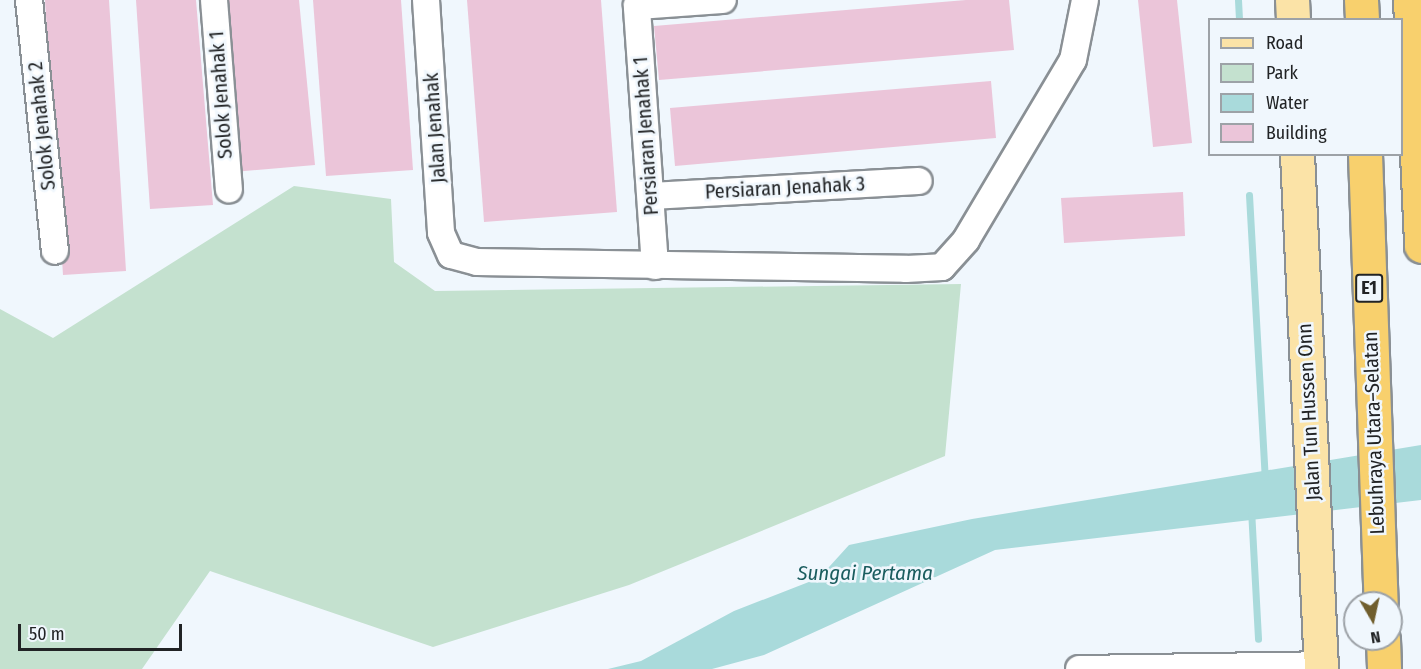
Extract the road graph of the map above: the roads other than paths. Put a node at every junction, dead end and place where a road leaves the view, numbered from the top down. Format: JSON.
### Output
{"nodes":[{"id":1,"x":29,"y":0,"type":"edge"},
{"id":2,"x":214,"y":0,"type":"edge"},
{"id":3,"x":426,"y":0,"type":"edge"},
{"id":4,"x":723,"y":0,"type":"edge"},
{"id":5,"x":1085,"y":0,"type":"edge"},
{"id":6,"x":1292,"y":0,"type":"edge"},
{"id":7,"x":1361,"y":0,"type":"edge"},
{"id":8,"x":1410,"y":0,"type":"edge"},
{"id":9,"x":1293,"y":18,"type":"edge"},
{"id":10,"x":1362,"y":18,"type":"edge"},
{"id":11,"x":1298,"y":156,"type":"edge"},
{"id":12,"x":1365,"y":156,"type":"edge"},
{"id":13,"x":919,"y":181,"type":"dead end"},
{"id":14,"x":229,"y":189,"type":"dead end"},
{"id":15,"x":651,"y":196,"type":"junction"},
{"id":16,"x":1421,"y":246,"type":"edge"},
{"id":17,"x":55,"y":251,"type":"dead end"},
{"id":18,"x":655,"y":266,"type":"junction"},
{"id":19,"x":1380,"y":591,"type":"edge"},
{"id":20,"x":1383,"y":651,"type":"edge"},
{"id":21,"x":1321,"y":667,"type":"edge"},
{"id":22,"x":1079,"y":669,"type":"edge"},
{"id":23,"x":1384,"y":669,"type":"edge"}],
"edges":[{"from":1,"to":17,"type":"street","name":"Solok Jenahak 2"},
{"from":2,"to":14,"type":"street","name":"Solok Jenahak 1"},
{"from":3,"to":18,"type":"street","name":"Jalan Jenahak"},
{"from":4,"to":15,"type":"street","name":"Persiaran Jenahak 1"},
{"from":5,"to":18,"type":"street"},
{"from":6,"to":9,"type":"main road"},
{"from":7,"to":10,"type":"highway"},
{"from":8,"to":16,"type":"highway"},
{"from":11,"to":21,"type":"main road","name":"Jalan Tun Hussen Onn"},
{"from":12,"to":19,"type":"highway","name":"Lebuhraya Utara–Selatan","number":"E1"},
{"from":13,"to":15,"type":"street","name":"Persiaran Jenahak 3"},
{"from":15,"to":18,"type":"street","name":"Persiaran Jenahak 1"},
{"from":20,"to":23,"type":"highway"},
{"from":21,"to":22,"type":"street"}]}
